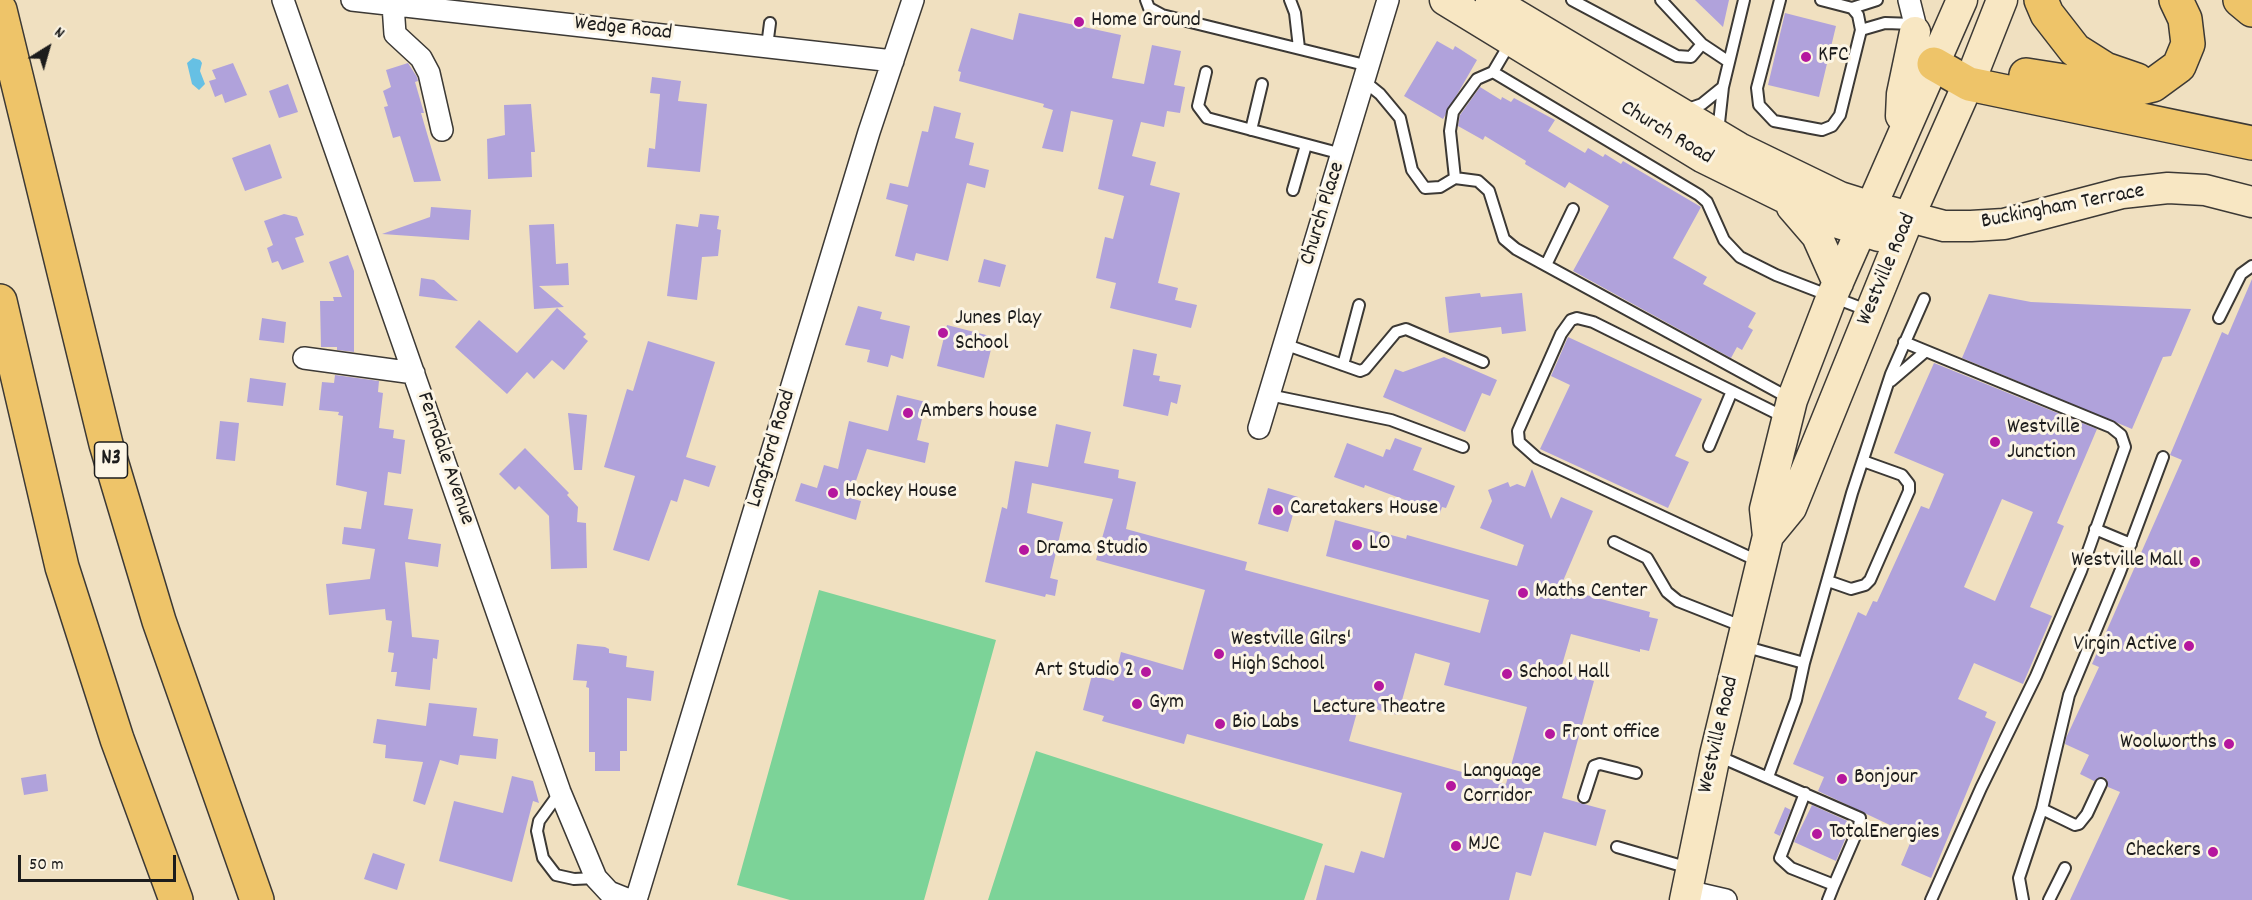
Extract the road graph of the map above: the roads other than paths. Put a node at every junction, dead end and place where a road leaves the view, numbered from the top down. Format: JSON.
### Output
{"nodes":[{"id":1,"x":283,"y":0,"type":"edge"},
{"id":2,"x":352,"y":0,"type":"edge"},
{"id":3,"x":913,"y":0,"type":"edge"},
{"id":4,"x":1146,"y":0,"type":"edge"},
{"id":5,"x":1290,"y":0,"type":"edge"},
{"id":6,"x":1388,"y":0,"type":"edge"},
{"id":7,"x":1444,"y":0,"type":"edge"},
{"id":8,"x":1572,"y":0,"type":"edge"},
{"id":9,"x":1661,"y":0,"type":"edge"},
{"id":10,"x":1744,"y":0,"type":"edge"},
{"id":11,"x":1780,"y":0,"type":"edge"},
{"id":12,"x":1821,"y":0,"type":"edge"},
{"id":13,"x":1877,"y":0,"type":"edge"},
{"id":14,"x":1909,"y":0,"type":"edge"},
{"id":15,"x":1962,"y":0,"type":"edge"},
{"id":16,"x":2002,"y":0,"type":"edge"},
{"id":17,"x":2040,"y":0,"type":"edge"},
{"id":18,"x":2176,"y":0,"type":"edge"},
{"id":19,"x":2240,"y":0,"type":"edge"},
{"id":20,"x":393,"y":5,"type":"junction"},
{"id":21,"x":1852,"y":8,"type":"junction"},
{"id":22,"x":0,"y":10,"type":"edge"},
{"id":23,"x":2252,"y":10,"type":"edge"},
{"id":24,"x":1510,"y":14,"type":"edge"},
{"id":25,"x":770,"y":23,"type":"dead end"},
{"id":26,"x":1861,"y":30,"type":"junction"},
{"id":27,"x":1926,"y":42,"type":"junction"},
{"id":28,"x":1702,"y":44,"type":"junction"},
{"id":29,"x":767,"y":46,"type":"junction"},
{"id":30,"x":1299,"y":48,"type":"junction"},
{"id":31,"x":893,"y":61,"type":"junction"},
{"id":32,"x":1729,"y":62,"type":"junction"},
{"id":33,"x":1206,"y":72,"type":"dead end"},
{"id":34,"x":1493,"y":72,"type":"junction"},
{"id":35,"x":1366,"y":74,"type":"junction"},
{"id":36,"x":1972,"y":75,"type":"junction"},
{"id":37,"x":1262,"y":84,"type":"dead end"},
{"id":38,"x":2153,"y":85,"type":"junction"},
{"id":39,"x":1723,"y":87,"type":"junction"},
{"id":40,"x":1680,"y":112,"type":"junction"},
{"id":41,"x":442,"y":130,"type":"dead end"},
{"id":42,"x":1251,"y":130,"type":"junction"},
{"id":43,"x":1718,"y":135,"type":"junction"},
{"id":44,"x":2252,"y":143,"type":"edge"},
{"id":45,"x":1306,"y":145,"type":"junction"},
{"id":46,"x":1342,"y":154,"type":"junction"},
{"id":47,"x":1455,"y":178,"type":"junction"},
{"id":48,"x":1293,"y":190,"type":"dead end"},
{"id":49,"x":1783,"y":199,"type":"junction"},
{"id":50,"x":2252,"y":201,"type":"edge"},
{"id":51,"x":1573,"y":209,"type":"dead end"},
{"id":52,"x":1867,"y":220,"type":"junction"},
{"id":53,"x":1905,"y":229,"type":"junction"},
{"id":54,"x":1546,"y":266,"type":"junction"},
{"id":55,"x":2252,"y":266,"type":"edge"},
{"id":56,"x":1835,"y":290,"type":"junction"},
{"id":57,"x":1924,"y":299,"type":"dead end"},
{"id":58,"x":0,"y":301,"type":"edge"},
{"id":59,"x":1359,"y":305,"type":"dead end"},
{"id":60,"x":1871,"y":312,"type":"junction"},
{"id":61,"x":2219,"y":318,"type":"dead end"},
{"id":62,"x":1904,"y":342,"type":"junction"},
{"id":63,"x":1284,"y":344,"type":"junction"},
{"id":64,"x":1856,"y":346,"type":"junction"},
{"id":65,"x":1926,"y":351,"type":"junction"},
{"id":66,"x":303,"y":358,"type":"dead end"},
{"id":67,"x":1484,"y":362,"type":"dead end"},
{"id":68,"x":1342,"y":365,"type":"junction"},
{"id":69,"x":414,"y":373,"type":"junction"},
{"id":70,"x":1887,"y":386,"type":"junction"},
{"id":71,"x":1732,"y":391,"type":"junction"},
{"id":72,"x":1269,"y":395,"type":"junction"},
{"id":73,"x":1790,"y":409,"type":"junction"},
{"id":74,"x":1259,"y":428,"type":"dead end"},
{"id":75,"x":1709,"y":446,"type":"dead end"},
{"id":76,"x":1462,"y":447,"type":"dead end"},
{"id":77,"x":2163,"y":457,"type":"dead end"},
{"id":78,"x":1863,"y":461,"type":"junction"},
{"id":79,"x":2095,"y":529,"type":"junction"},
{"id":80,"x":1614,"y":542,"type":"dead end"},
{"id":81,"x":2131,"y":544,"type":"junction"},
{"id":82,"x":1765,"y":549,"type":"junction"},
{"id":83,"x":1828,"y":580,"type":"junction"},
{"id":84,"x":1743,"y":636,"type":"junction"},
{"id":85,"x":1804,"y":663,"type":"junction"},
{"id":86,"x":1715,"y":755,"type":"junction"},
{"id":87,"x":1636,"y":773,"type":"dead end"},
{"id":88,"x":1768,"y":777,"type":"junction"},
{"id":89,"x":2101,"y":784,"type":"dead end"},
{"id":90,"x":560,"y":792,"type":"junction"},
{"id":91,"x":1805,"y":793,"type":"junction"},
{"id":92,"x":1584,"y":797,"type":"dead end"},
{"id":93,"x":2042,"y":809,"type":"junction"},
{"id":94,"x":1617,"y":847,"type":"dead end"},
{"id":95,"x":2066,"y":868,"type":"dead end"},
{"id":96,"x":596,"y":878,"type":"junction"},
{"id":97,"x":1834,"y":885,"type":"junction"},
{"id":98,"x":1688,"y":887,"type":"edge"},
{"id":99,"x":176,"y":900,"type":"edge"},
{"id":100,"x":257,"y":900,"type":"edge"},
{"id":101,"x":629,"y":900,"type":"edge"},
{"id":102,"x":636,"y":900,"type":"edge"},
{"id":103,"x":1726,"y":900,"type":"edge"},
{"id":104,"x":1828,"y":900,"type":"edge"},
{"id":105,"x":1931,"y":900,"type":"edge"},
{"id":106,"x":2023,"y":900,"type":"edge"},
{"id":107,"x":2049,"y":900,"type":"edge"}],
"edges":[{"from":1,"to":69,"type":"street","name":"Ferndale Avenue"},
{"from":2,"to":20,"type":"street","name":"Wedge Road"},
{"from":3,"to":31,"type":"street","name":"Langford Road"},
{"from":4,"to":30,"type":"lane"},
{"from":5,"to":30,"type":"lane"},
{"from":6,"to":35,"type":"street","name":"Church Place"},
{"from":7,"to":24,"type":"street","name":"Church Road"},
{"from":8,"to":28,"type":"lane"},
{"from":9,"to":28,"type":"lane"},
{"from":10,"to":32,"type":"lane"},
{"from":11,"to":26,"type":"lane"},
{"from":12,"to":21,"type":"lane"},
{"from":13,"to":21,"type":"lane"},
{"from":14,"to":27,"type":"street"},
{"from":15,"to":27,"type":"street","name":"Westville Road"},
{"from":16,"to":36,"type":"street","name":"Westville Road"},
{"from":17,"to":38,"type":"highway"},
{"from":18,"to":38,"type":"highway"},
{"from":19,"to":23,"type":"highway"},
{"from":20,"to":29,"type":"street","name":"Wedge Road"},
{"from":20,"to":41,"type":"street"},
{"from":21,"to":26,"type":"lane"},
{"from":22,"to":100,"type":"highway","number":"N3"},
{"from":24,"to":34,"type":"lane"},
{"from":24,"to":40,"type":"street","name":"Church Road"},
{"from":24,"to":49,"type":"street","name":"Church Road"},
{"from":25,"to":29,"type":"lane"},
{"from":26,"to":27,"type":"lane"},
{"from":27,"to":36,"type":"highway"},
{"from":27,"to":52,"type":"street","name":"Westville Road"},
{"from":28,"to":32,"type":"lane"},
{"from":29,"to":31,"type":"street","name":"Wedge Road"},
{"from":30,"to":35,"type":"lane"},
{"from":31,"to":102,"type":"street","name":"Langford Road"},
{"from":32,"to":39,"type":"lane"},
{"from":33,"to":42,"type":"lane"},
{"from":34,"to":47,"type":"lane"},
{"from":34,"to":56,"type":"lane"},
{"from":35,"to":46,"type":"street","name":"Church Place"},
{"from":35,"to":47,"type":"lane"},
{"from":36,"to":38,"type":"highway"},
{"from":36,"to":44,"type":"highway"},
{"from":36,"to":53,"type":"street","name":"Westville Road"},
{"from":37,"to":42,"type":"lane"},
{"from":39,"to":40,"type":"lane"},
{"from":39,"to":43,"type":"lane"},
{"from":40,"to":43,"type":"street","name":"Church Road"},
{"from":42,"to":45,"type":"lane"},
{"from":43,"to":52,"type":"street","name":"Church Road"},
{"from":45,"to":46,"type":"lane"},
{"from":45,"to":48,"type":"lane"},
{"from":46,"to":63,"type":"street","name":"Church Place"},
{"from":47,"to":54,"type":"lane"},
{"from":49,"to":52,"type":"street","name":"Church Road"},
{"from":49,"to":56,"type":"street"},
{"from":50,"to":53,"type":"street","name":"Buckingham Terrace"},
{"from":51,"to":54,"type":"lane"},
{"from":52,"to":53,"type":"street","name":"Church Road"},
{"from":52,"to":56,"type":"street","name":"Westville Road"},
{"from":53,"to":60,"type":"street","name":"Westville Road"},
{"from":54,"to":73,"type":"lane"},
{"from":55,"to":61,"type":"lane"},
{"from":56,"to":60,"type":"lane"},
{"from":56,"to":73,"type":"street","name":"Westville Road"},
{"from":57,"to":62,"type":"lane"},
{"from":58,"to":99,"type":"highway"},
{"from":59,"to":68,"type":"lane"},
{"from":60,"to":64,"type":"street","name":"Westville Road"},
{"from":62,"to":65,"type":"lane"},
{"from":62,"to":70,"type":"lane"},
{"from":63,"to":68,"type":"lane"},
{"from":63,"to":72,"type":"street","name":"Church Place"},
{"from":64,"to":73,"type":"street"},
{"from":64,"to":82,"type":"street","name":"Westville Road"},
{"from":65,"to":70,"type":"lane"},
{"from":65,"to":79,"type":"lane"},
{"from":66,"to":69,"type":"street"},
{"from":67,"to":68,"type":"lane"},
{"from":69,"to":90,"type":"street","name":"Ferndale Avenue"},
{"from":70,"to":78,"type":"lane"},
{"from":71,"to":73,"type":"lane"},
{"from":71,"to":75,"type":"lane"},
{"from":71,"to":82,"type":"lane"},
{"from":72,"to":74,"type":"street","name":"Church Place"},
{"from":72,"to":76,"type":"lane"},
{"from":73,"to":82,"type":"street","name":"Westville Road"},
{"from":77,"to":81,"type":"lane"},
{"from":78,"to":83,"type":"lane"},
{"from":78,"to":83,"type":"lane"},
{"from":79,"to":81,"type":"lane"},
{"from":79,"to":105,"type":"lane"},
{"from":80,"to":84,"type":"lane"},
{"from":81,"to":93,"type":"lane"},
{"from":82,"to":84,"type":"street","name":"Westville Road"},
{"from":83,"to":85,"type":"lane"},
{"from":84,"to":85,"type":"lane"},
{"from":84,"to":86,"type":"street","name":"Westville Road"},
{"from":85,"to":88,"type":"lane"},
{"from":86,"to":88,"type":"lane"},
{"from":86,"to":98,"type":"street","name":"Westville Road"},
{"from":87,"to":92,"type":"lane"},
{"from":88,"to":91,"type":"lane"},
{"from":89,"to":93,"type":"lane"},
{"from":90,"to":96,"type":"street","name":"Ferndale Avenue"},
{"from":90,"to":96,"type":"lane"},
{"from":91,"to":97,"type":"lane"},
{"from":91,"to":97,"type":"lane"},
{"from":93,"to":106,"type":"lane"},
{"from":94,"to":98,"type":"lane"},
{"from":95,"to":107,"type":"lane"},
{"from":96,"to":101,"type":"street","name":"Ferndale Avenue"},
{"from":97,"to":104,"type":"lane"},
{"from":98,"to":103,"type":"street"}]}
